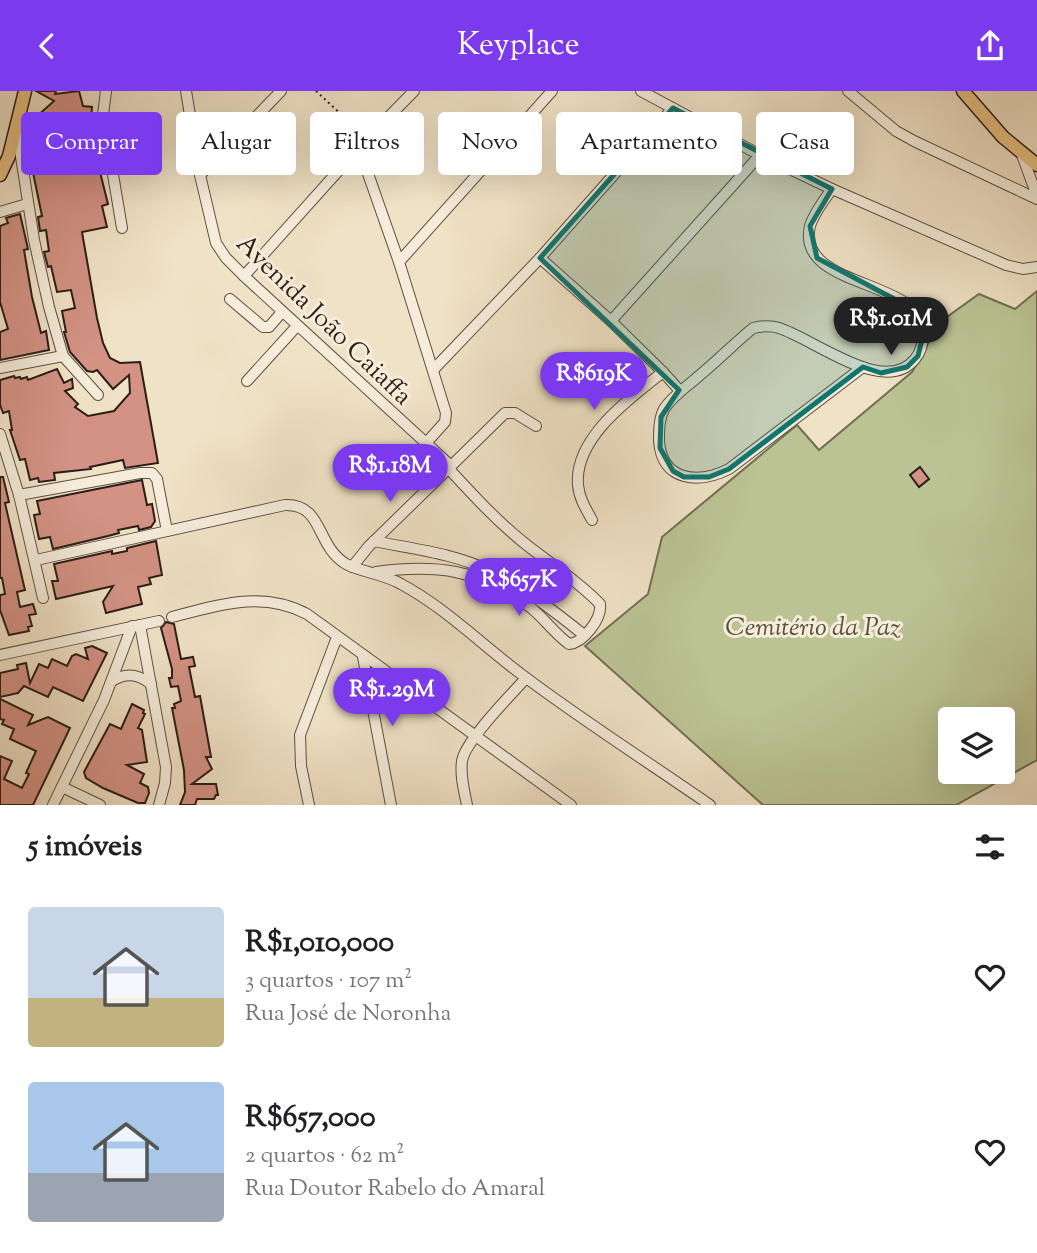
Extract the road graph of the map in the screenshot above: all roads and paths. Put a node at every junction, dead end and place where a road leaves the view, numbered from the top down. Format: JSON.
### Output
{"nodes":[{"id":1,"x":25,"y":91,"type":"edge"},
{"id":2,"x":106,"y":91,"type":"edge"},
{"id":3,"x":186,"y":91,"type":"edge"},
{"id":4,"x":281,"y":91,"type":"edge"},
{"id":5,"x":316,"y":91,"type":"edge"},
{"id":6,"x":414,"y":91,"type":"edge"},
{"id":7,"x":552,"y":91,"type":"edge"},
{"id":8,"x":641,"y":91,"type":"edge"},
{"id":9,"x":848,"y":91,"type":"edge"},
{"id":10,"x":963,"y":91,"type":"edge"},
{"id":11,"x":673,"y":108,"type":"junction"},
{"id":12,"x":190,"y":112,"type":"edge"},
{"id":13,"x":261,"y":112,"type":"edge"},
{"id":14,"x":338,"y":112,"type":"edge"},
{"id":15,"x":393,"y":112,"type":"edge"},
{"id":16,"x":16,"y":128,"type":"junction"},
{"id":17,"x":756,"y":153,"type":"edge"},
{"id":18,"x":1022,"y":155,"type":"junction"},
{"id":19,"x":756,"y":159,"type":"edge"},
{"id":20,"x":1037,"y":165,"type":"edge"},
{"id":21,"x":0,"y":175,"type":"edge"},
{"id":22,"x":200,"y":175,"type":"edge"},
{"id":23,"x":335,"y":175,"type":"edge"},
{"id":24,"x":368,"y":175,"type":"edge"},
{"id":25,"x":802,"y":175,"type":"edge"},
{"id":26,"x":832,"y":189,"type":"junction"},
{"id":27,"x":1037,"y":197,"type":"edge"},
{"id":28,"x":27,"y":204,"type":"junction"},
{"id":29,"x":0,"y":212,"type":"edge"},
{"id":30,"x":122,"y":228,"type":"dead end"},
{"id":31,"x":540,"y":258,"type":"junction"},
{"id":32,"x":399,"y":262,"type":"junction"},
{"id":33,"x":1037,"y":267,"type":"edge"},
{"id":34,"x":244,"y":276,"type":"junction"},
{"id":35,"x":230,"y":299,"type":"dead end"},
{"id":36,"x":282,"y":312,"type":"junction"},
{"id":37,"x":611,"y":321,"type":"junction"},
{"id":38,"x":298,"y":325,"type":"junction"},
{"id":39,"x":63,"y":356,"type":"junction"},
{"id":40,"x":863,"y":367,"type":"junction"},
{"id":41,"x":0,"y":368,"type":"edge"},
{"id":42,"x":434,"y":369,"type":"junction"},
{"id":43,"x":663,"y":372,"type":"junction"},
{"id":44,"x":247,"y":381,"type":"dead end"},
{"id":45,"x":680,"y":391,"type":"junction"},
{"id":46,"x":98,"y":395,"type":"dead end"},
{"id":47,"x":536,"y":426,"type":"dead end"},
{"id":48,"x":0,"y":434,"type":"edge"},
{"id":49,"x":427,"y":442,"type":"junction"},
{"id":50,"x":4,"y":461,"type":"edge"},
{"id":51,"x":450,"y":467,"type":"junction"},
{"id":52,"x":19,"y":495,"type":"junction"},
{"id":53,"x":592,"y":520,"type":"dead end"},
{"id":54,"x":167,"y":531,"type":"junction"},
{"id":55,"x":374,"y":541,"type":"junction"},
{"id":56,"x":36,"y":560,"type":"junction"},
{"id":57,"x":352,"y":566,"type":"junction"},
{"id":58,"x":376,"y":572,"type":"junction"},
{"id":59,"x":43,"y":598,"type":"dead end"},
{"id":60,"x":172,"y":617,"type":"dead end"},
{"id":61,"x":159,"y":621,"type":"dead end"},
{"id":62,"x":136,"y":625,"type":"junction"},
{"id":63,"x":584,"y":635,"type":"junction"},
{"id":64,"x":337,"y":637,"type":"junction"},
{"id":65,"x":0,"y":655,"type":"edge"},
{"id":66,"x":363,"y":657,"type":"junction"},
{"id":67,"x":526,"y":677,"type":"junction"},
{"id":68,"x":111,"y":682,"type":"junction"},
{"id":69,"x":151,"y":684,"type":"junction"},
{"id":70,"x":475,"y":737,"type":"junction"},
{"id":71,"x":62,"y":787,"type":"junction"},
{"id":72,"x":53,"y":805,"type":"edge"},
{"id":73,"x":100,"y":805,"type":"edge"},
{"id":74,"x":159,"y":805,"type":"edge"},
{"id":75,"x":309,"y":805,"type":"edge"},
{"id":76,"x":391,"y":805,"type":"edge"},
{"id":77,"x":467,"y":805,"type":"edge"},
{"id":78,"x":571,"y":805,"type":"edge"},
{"id":79,"x":710,"y":805,"type":"edge"}],
"edges":[{"from":1,"to":16,"type":"main road"},
{"from":2,"to":30,"type":"street"},
{"from":3,"to":12,"type":"street","name":"Avenida João Caiaffa"},
{"from":4,"to":13,"type":"street"},
{"from":5,"to":14,"type":"path"},
{"from":6,"to":15,"type":"street"},
{"from":7,"to":32,"type":"street"},
{"from":8,"to":11,"type":"street"},
{"from":9,"to":27,"type":"street"},
{"from":10,"to":18,"type":"main road"},
{"from":11,"to":17,"type":"street"},
{"from":11,"to":31,"type":"street"},
{"from":16,"to":21,"type":"main road"},
{"from":16,"to":28,"type":"street"},
{"from":18,"to":20,"type":"main road"},
{"from":18,"to":27,"type":"street"},
{"from":19,"to":37,"type":"street"},
{"from":22,"to":34,"type":"street","name":"Avenida João Caiaffa"},
{"from":23,"to":34,"type":"street"},
{"from":24,"to":32,"type":"street"},
{"from":25,"to":26,"type":"street"},
{"from":26,"to":33,"type":"street"},
{"from":26,"to":40,"type":"street"},
{"from":28,"to":29,"type":"street"},
{"from":28,"to":39,"type":"street"},
{"from":31,"to":37,"type":"street"},
{"from":31,"to":42,"type":"street"},
{"from":32,"to":42,"type":"street"},
{"from":34,"to":36,"type":"street","name":"Avenida João Caiaffa"},
{"from":35,"to":36,"type":"street"},
{"from":36,"to":38,"type":"street","name":"Avenida João Caiaffa"},
{"from":37,"to":43,"type":"street"},
{"from":38,"to":44,"type":"street"},
{"from":38,"to":49,"type":"street","name":"Avenida João Caiaffa"},
{"from":39,"to":41,"type":"street"},
{"from":39,"to":46,"type":"street"},
{"from":40,"to":45,"type":"street"},
{"from":40,"to":45,"type":"street"},
{"from":42,"to":49,"type":"street"},
{"from":43,"to":45,"type":"street"},
{"from":43,"to":53,"type":"street"},
{"from":47,"to":51,"type":"street"},
{"from":48,"to":50,"type":"street"},
{"from":49,"to":51,"type":"street","name":"Avenida João Caiaffa"},
{"from":50,"to":52,"type":"street"},
{"from":51,"to":55,"type":"street"},
{"from":51,"to":63,"type":"street","name":"Avenida João Caiaffa"},
{"from":52,"to":54,"type":"street"},
{"from":52,"to":56,"type":"street"},
{"from":54,"to":56,"type":"street"},
{"from":54,"to":57,"type":"street"},
{"from":55,"to":57,"type":"street"},
{"from":55,"to":63,"type":"street"},
{"from":56,"to":59,"type":"street"},
{"from":57,"to":58,"type":"street"},
{"from":58,"to":63,"type":"street"},
{"from":58,"to":67,"type":"street"},
{"from":60,"to":64,"type":"street"},
{"from":61,"to":62,"type":"street"},
{"from":62,"to":65,"type":"street"},
{"from":62,"to":68,"type":"street"},
{"from":62,"to":69,"type":"street"},
{"from":64,"to":66,"type":"street"},
{"from":64,"to":75,"type":"street"},
{"from":66,"to":70,"type":"street"},
{"from":66,"to":76,"type":"street"},
{"from":67,"to":70,"type":"street"},
{"from":67,"to":79,"type":"street"},
{"from":68,"to":69,"type":"street"},
{"from":68,"to":71,"type":"street"},
{"from":69,"to":74,"type":"street"},
{"from":70,"to":77,"type":"street"},
{"from":70,"to":78,"type":"street"},
{"from":71,"to":72,"type":"street"},
{"from":71,"to":73,"type":"street"}]}
